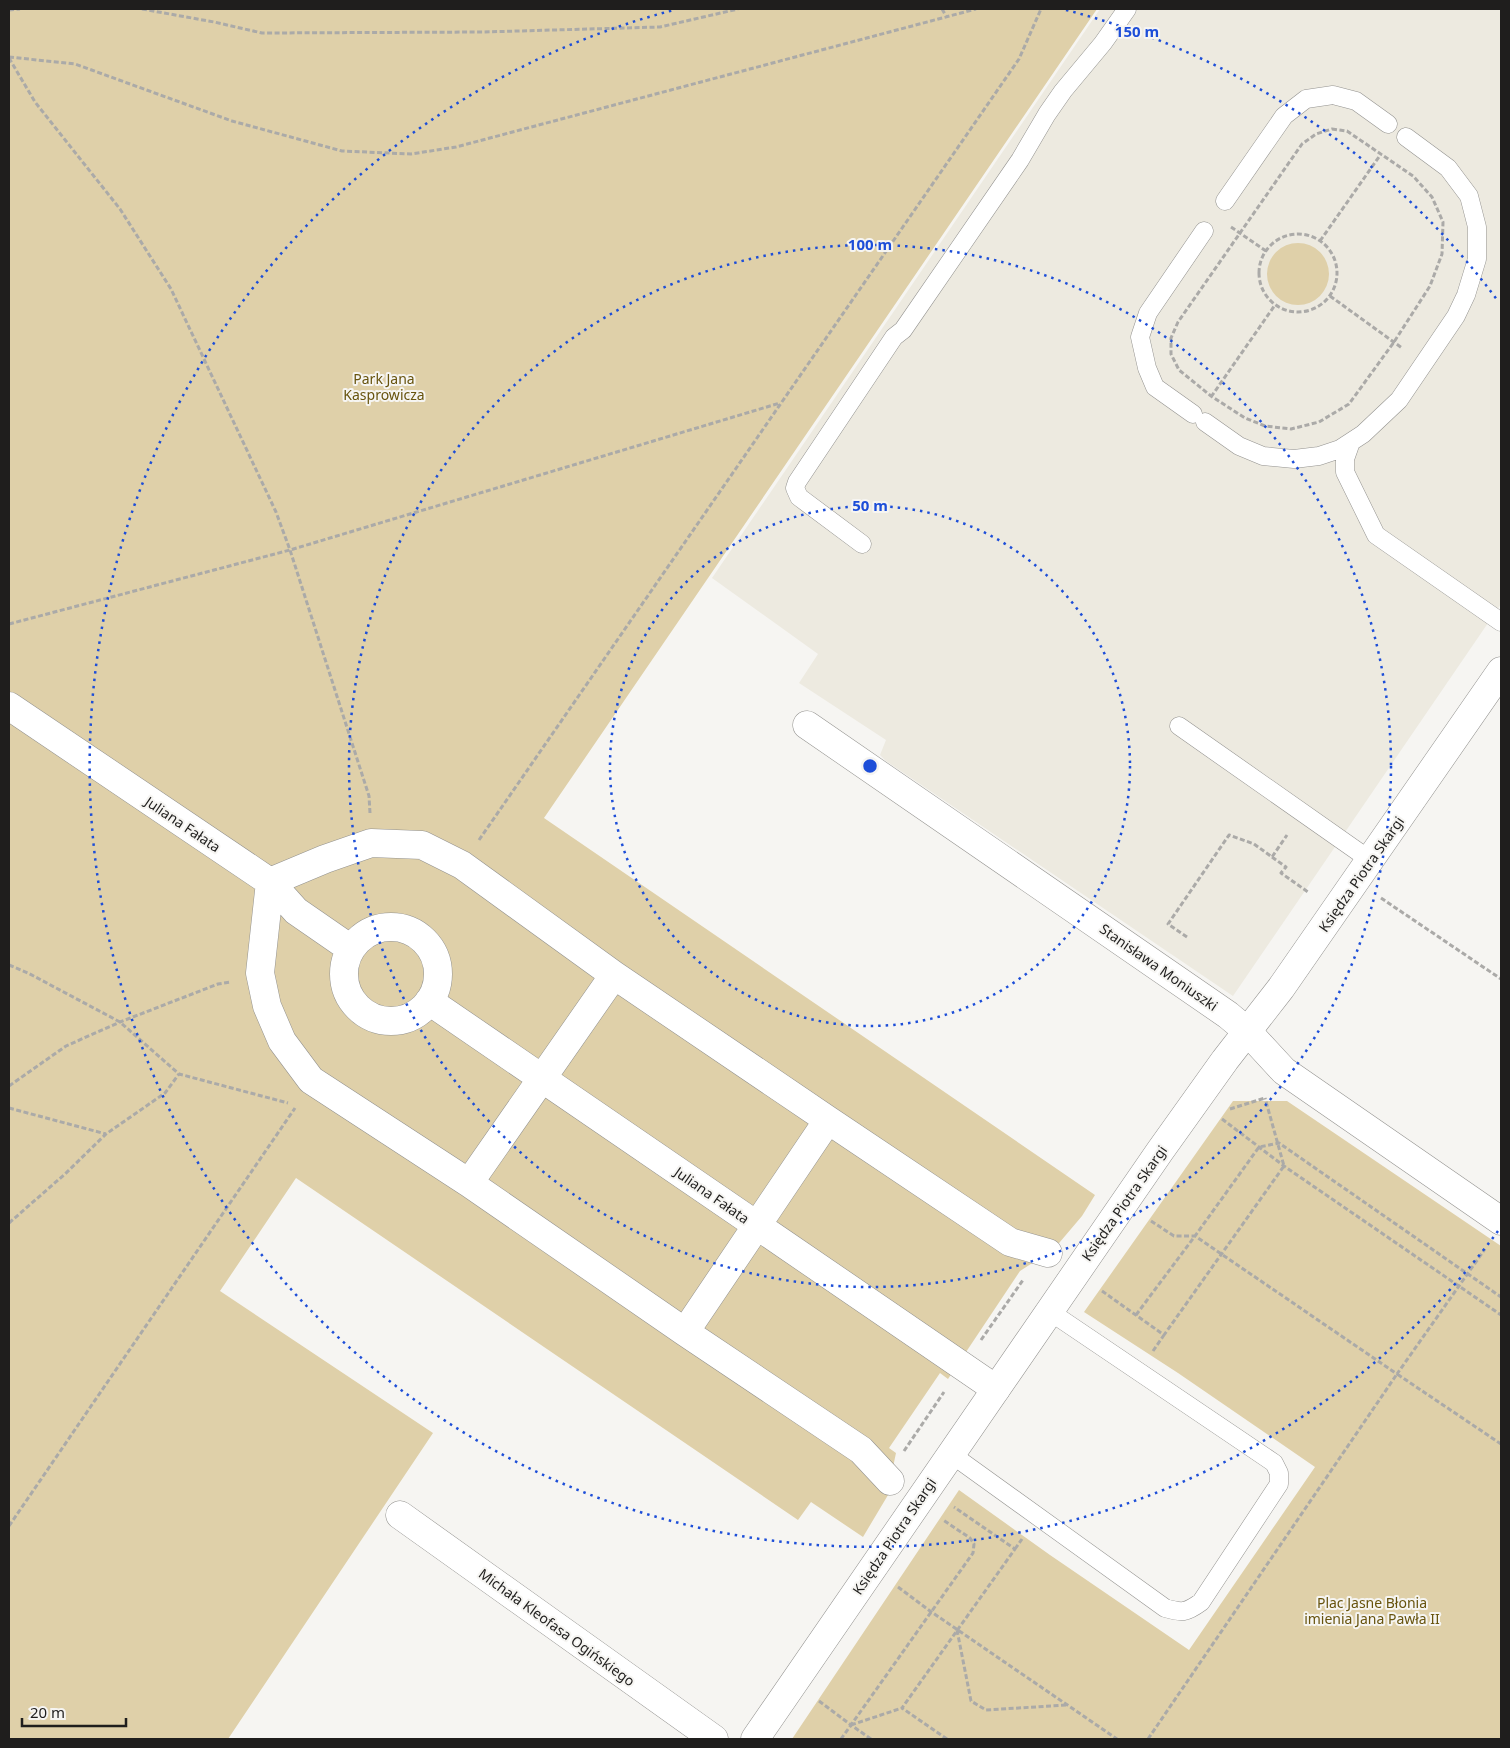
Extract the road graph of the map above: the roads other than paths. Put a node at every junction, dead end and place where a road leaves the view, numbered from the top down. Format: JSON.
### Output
{"nodes":[{"id":1,"x":1127,"y":9,"type":"edge"},
{"id":2,"x":1388,"y":124,"type":"dead end"},
{"id":3,"x":1406,"y":137,"type":"dead end"},
{"id":4,"x":1225,"y":201,"type":"dead end"},
{"id":5,"x":1204,"y":231,"type":"dead end"},
{"id":6,"x":1351,"y":442,"type":"junction"},
{"id":7,"x":1319,"y":456,"type":"junction"},
{"id":8,"x":1345,"y":472,"type":"junction"},
{"id":9,"x":862,"y":544,"type":"dead end"},
{"id":10,"x":1501,"y":622,"type":"edge"},
{"id":11,"x":1498,"y":683,"type":"edge"},
{"id":12,"x":9,"y":706,"type":"edge"},
{"id":13,"x":807,"y":725,"type":"dead end"},
{"id":14,"x":1179,"y":726,"type":"dead end"},
{"id":15,"x":1370,"y":860,"type":"junction"},
{"id":16,"x":270,"y":882,"type":"junction"},
{"id":17,"x":351,"y":949,"type":"junction"},
{"id":18,"x":614,"y":975,"type":"junction"},
{"id":19,"x":429,"y":1001,"type":"junction"},
{"id":20,"x":1247,"y":1031,"type":"junction"},
{"id":21,"x":542,"y":1078,"type":"junction"},
{"id":22,"x":828,"y":1120,"type":"junction"},
{"id":23,"x":469,"y":1183,"type":"junction"},
{"id":24,"x":757,"y":1226,"type":"junction"},
{"id":25,"x":1496,"y":1231,"type":"edge"},
{"id":26,"x":1048,"y":1253,"type":"dead end"},
{"id":27,"x":1049,"y":1311,"type":"junction"},
{"id":28,"x":685,"y":1332,"type":"junction"},
{"id":29,"x":996,"y":1389,"type":"junction"},
{"id":30,"x":951,"y":1454,"type":"junction"},
{"id":31,"x":890,"y":1481,"type":"dead end"},
{"id":32,"x":400,"y":1515,"type":"dead end"},
{"id":33,"x":714,"y":1739,"type":"edge"},
{"id":34,"x":755,"y":1739,"type":"edge"}],
"edges":[{"from":1,"to":9,"type":"lane"},
{"from":2,"to":4,"type":"lane"},
{"from":3,"to":6,"type":"lane"},
{"from":5,"to":7,"type":"lane"},
{"from":6,"to":7,"type":"lane"},
{"from":6,"to":8,"type":"lane"},
{"from":7,"to":8,"type":"lane"},
{"from":8,"to":10,"type":"lane"},
{"from":11,"to":15,"type":"street","name":"Księdza Piotra Skargi"},
{"from":12,"to":16,"type":"street","name":"Juliana Fałata"},
{"from":13,"to":20,"type":"street","name":"Stanisława Moniuszki"},
{"from":14,"to":15,"type":"lane"},
{"from":15,"to":20,"type":"street","name":"Księdza Piotra Skargi"},
{"from":16,"to":17,"type":"street","name":"Juliana Fałata"},
{"from":16,"to":18,"type":"street"},
{"from":16,"to":23,"type":"street"},
{"from":17,"to":19,"type":"street"},
{"from":17,"to":19,"type":"street"},
{"from":18,"to":21,"type":"street"},
{"from":18,"to":22,"type":"street"},
{"from":19,"to":21,"type":"street","name":"Juliana Fałata"},
{"from":20,"to":25,"type":"street","name":"Stanisława Moniuszki"},
{"from":20,"to":27,"type":"street","name":"Księdza Piotra Skargi"},
{"from":21,"to":23,"type":"street"},
{"from":21,"to":24,"type":"street","name":"Juliana Fałata"},
{"from":22,"to":24,"type":"street"},
{"from":22,"to":26,"type":"street"},
{"from":23,"to":28,"type":"street"},
{"from":24,"to":28,"type":"street"},
{"from":24,"to":29,"type":"street","name":"Juliana Fałata"},
{"from":27,"to":29,"type":"street","name":"Księdza Piotra Skargi"},
{"from":27,"to":30,"type":"lane"},
{"from":28,"to":31,"type":"street"},
{"from":29,"to":30,"type":"street","name":"Księdza Piotra Skargi"},
{"from":30,"to":34,"type":"street","name":"Księdza Piotra Skargi"},
{"from":32,"to":33,"type":"street","name":"Michała Kleofasa Ogińskiego"}]}
